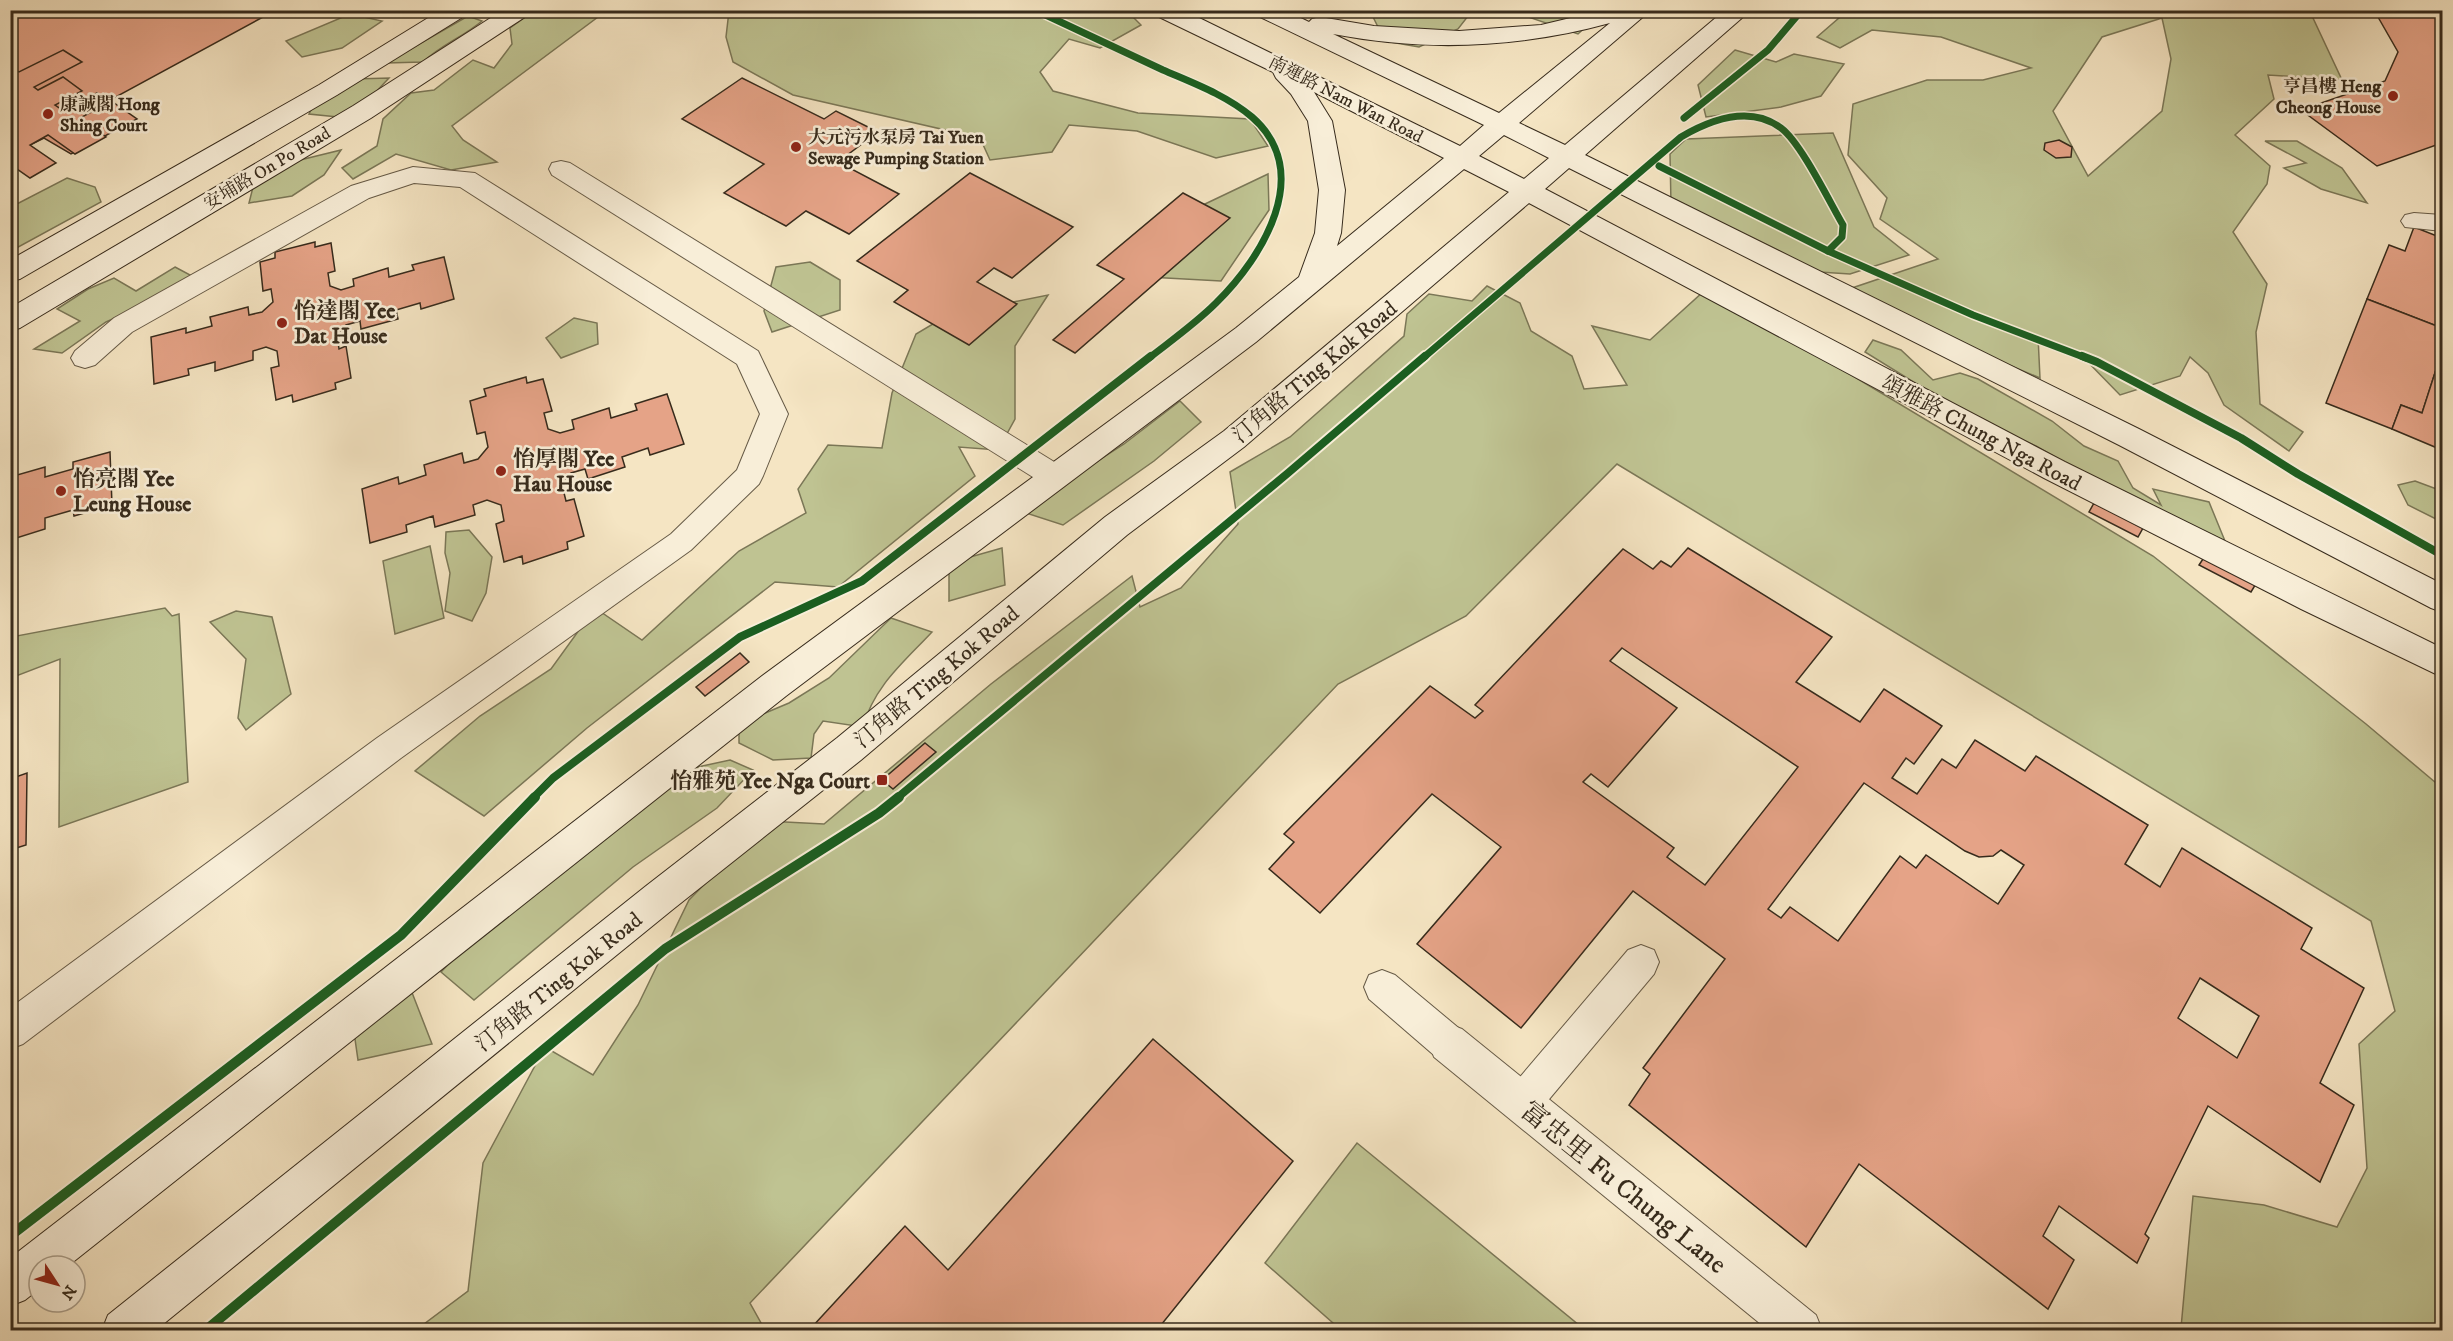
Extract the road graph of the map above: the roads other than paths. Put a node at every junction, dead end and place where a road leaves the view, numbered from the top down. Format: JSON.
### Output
{"nodes":[{"id":1,"x":458,"y":10,"type":"edge"},
{"id":2,"x":520,"y":10,"type":"edge"},
{"id":3,"x":1163,"y":10,"type":"edge"},
{"id":4,"x":1632,"y":10,"type":"edge"},
{"id":5,"x":1640,"y":10,"type":"edge"},
{"id":6,"x":1740,"y":10,"type":"edge"},
{"id":7,"x":1268,"y":12,"type":"edge"},
{"id":8,"x":1272,"y":61,"type":"junction"},
{"id":9,"x":1503,"y":125,"type":"junction"},
{"id":10,"x":1567,"y":157,"type":"junction"},
{"id":11,"x":1464,"y":158,"type":"junction"},
{"id":12,"x":561,"y":170,"type":"dead end"},
{"id":13,"x":1527,"y":191,"type":"junction"},
{"id":14,"x":2414,"y":221,"type":"dead end"},
{"id":15,"x":2442,"y":223,"type":"edge"},
{"id":16,"x":10,"y":272,"type":"edge"},
{"id":17,"x":1310,"y":283,"type":"junction"},
{"id":18,"x":10,"y":321,"type":"edge"},
{"id":19,"x":85,"y":357,"type":"dead end"},
{"id":20,"x":1054,"y":476,"type":"junction"},
{"id":21,"x":2442,"y":599,"type":"edge"},
{"id":22,"x":2442,"y":663,"type":"edge"},
{"id":23,"x":1641,"y":962,"type":"dead end"},
{"id":24,"x":1382,"y":987,"type":"dead end"},
{"id":25,"x":10,"y":1031,"type":"edge"},
{"id":26,"x":1448,"y":1043,"type":"joint"},
{"id":27,"x":1522,"y":1103,"type":"junction"},
{"id":28,"x":10,"y":1285,"type":"edge"},
{"id":29,"x":123,"y":1330,"type":"edge"},
{"id":30,"x":1801,"y":1330,"type":"edge"}],
"edges":[{"from":1,"to":16,"type":"main road","name":"安埔路 On Po Road"},
{"from":2,"to":18,"type":"main road","name":"安埔路 On Po Road"},
{"from":3,"to":8,"type":"main road","name":"南運路 Nam Wan Road"},
{"from":4,"to":7,"type":"main road"},
{"from":5,"to":9,"type":"main road"},
{"from":6,"to":10,"type":"main road","name":"汀角路 Ting Kok Road"},
{"from":7,"to":9,"type":"main road","name":"南運路 Nam Wan Road"},
{"from":8,"to":11,"type":"main road","name":"南運路 Nam Wan Road"},
{"from":8,"to":17,"type":"main road"},
{"from":9,"to":10,"type":"main road","name":"南運路 Nam Wan Road"},
{"from":9,"to":11,"type":"main road"},
{"from":10,"to":13,"type":"main road","name":"汀角路 Ting Kok Road"},
{"from":10,"to":21,"type":"main road"},
{"from":11,"to":13,"type":"main road","name":"南運路 Nam Wan Road"},
{"from":11,"to":17,"type":"main road"},
{"from":12,"to":20,"type":"lane"},
{"from":13,"to":22,"type":"main road","name":"頌雅路 Chung Nga Road"},
{"from":13,"to":29,"type":"main road","name":"汀角路 Ting Kok Road"},
{"from":14,"to":15,"type":"lane"},
{"from":17,"to":20,"type":"main road"},
{"from":19,"to":25,"type":"lane"},
{"from":20,"to":28,"type":"main road"},
{"from":23,"to":27,"type":"lane"},
{"from":24,"to":26,"type":"lane"},
{"from":26,"to":27,"type":"main road","name":"富忠里 Fu Chung Lane"},
{"from":27,"to":30,"type":"main road","name":"富忠里 Fu Chung Lane"}]}
